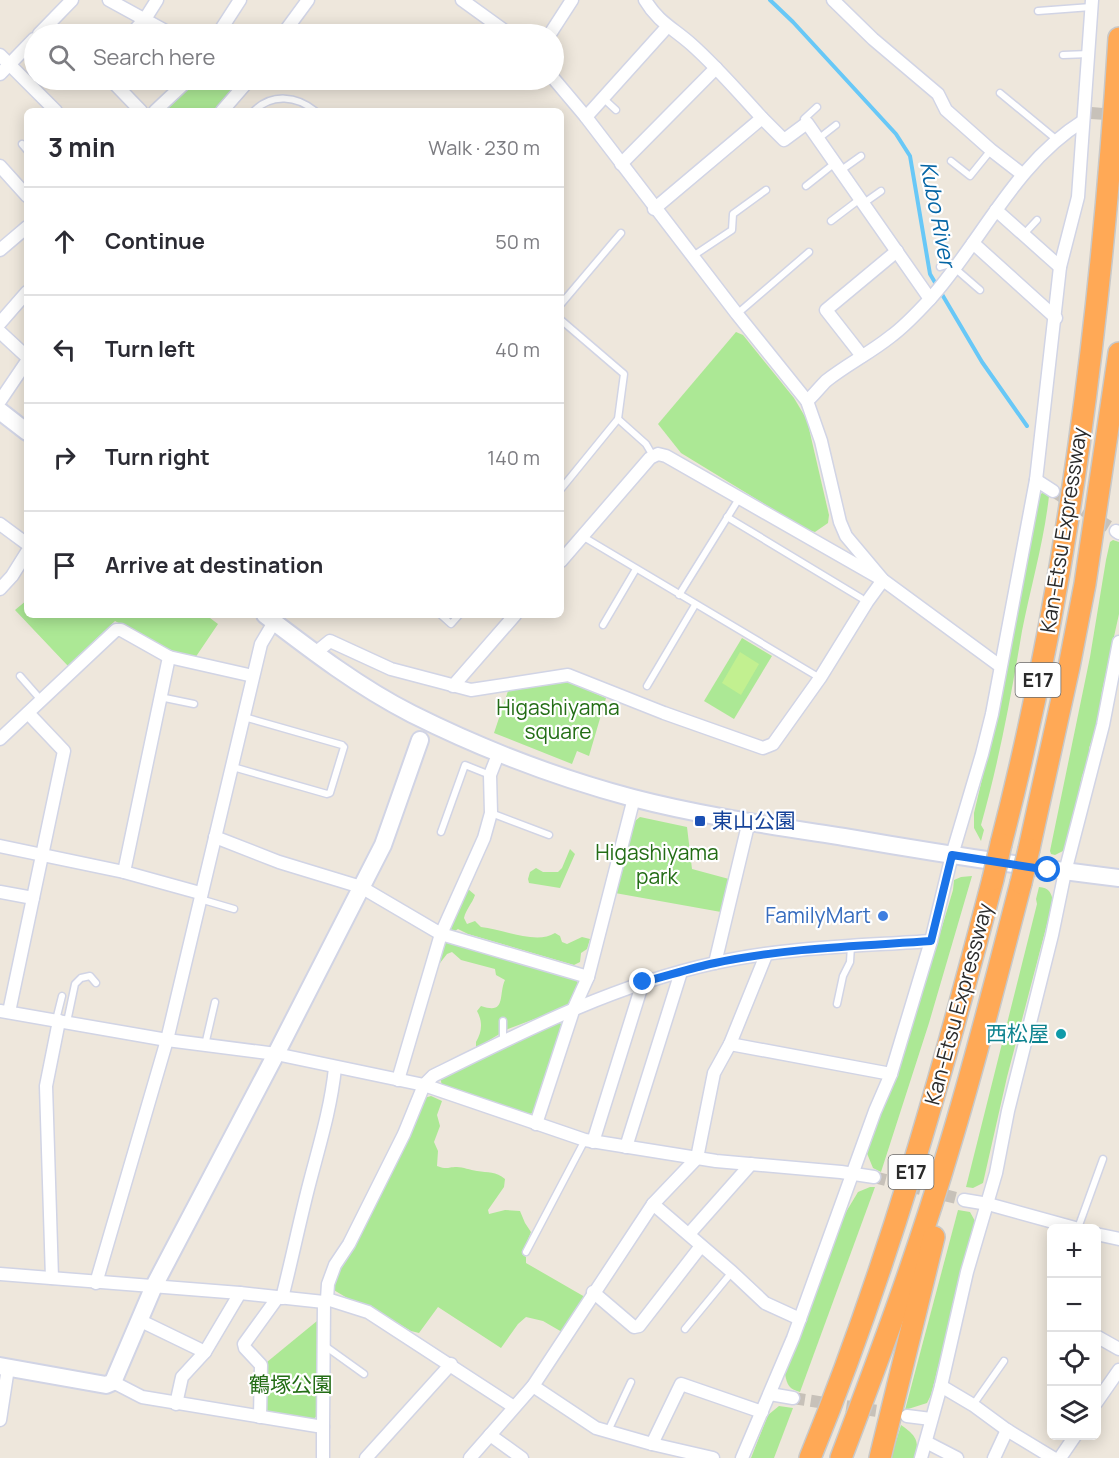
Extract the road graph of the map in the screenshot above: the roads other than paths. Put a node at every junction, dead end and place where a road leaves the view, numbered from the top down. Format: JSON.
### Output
{"nodes":[{"id":1,"x":72,"y":0,"type":"edge"},
{"id":2,"x":109,"y":0,"type":"edge"},
{"id":3,"x":157,"y":0,"type":"edge"},
{"id":4,"x":240,"y":0,"type":"edge"},
{"id":5,"x":308,"y":0,"type":"edge"},
{"id":6,"x":462,"y":0,"type":"edge"},
{"id":7,"x":572,"y":0,"type":"edge"},
{"id":8,"x":645,"y":0,"type":"edge"},
{"id":9,"x":833,"y":0,"type":"edge"},
{"id":10,"x":1092,"y":4,"type":"edge"},
{"id":11,"x":1038,"y":11,"type":"dead end"},
{"id":12,"x":145,"y":19,"type":"junction"},
{"id":13,"x":49,"y":24,"type":"edge"},
{"id":14,"x":140,"y":24,"type":"edge"},
{"id":15,"x":154,"y":24,"type":"edge"},
{"id":16,"x":229,"y":24,"type":"edge"},
{"id":17,"x":290,"y":24,"type":"edge"},
{"id":18,"x":495,"y":24,"type":"edge"},
{"id":19,"x":556,"y":24,"type":"edge"},
{"id":20,"x":668,"y":27,"type":"junction"},
{"id":21,"x":1119,"y":38,"type":"edge"},
{"id":22,"x":24,"y":49,"type":"edge"},
{"id":23,"x":1089,"y":54,"type":"junction"},
{"id":24,"x":0,"y":55,"type":"edge"},
{"id":25,"x":1063,"y":55,"type":"dead end"},
{"id":26,"x":10,"y":64,"type":"junction"},
{"id":27,"x":716,"y":68,"type":"junction"},
{"id":28,"x":0,"y":74,"type":"edge"},
{"id":29,"x":24,"y":78,"type":"edge"},
{"id":30,"x":35,"y":90,"type":"edge"},
{"id":31,"x":121,"y":90,"type":"edge"},
{"id":32,"x":177,"y":90,"type":"edge"},
{"id":33,"x":238,"y":90,"type":"edge"},
{"id":34,"x":563,"y":90,"type":"edge"},
{"id":35,"x":1000,"y":93,"type":"dead end"},
{"id":36,"x":603,"y":98,"type":"junction"},
{"id":37,"x":817,"y":107,"type":"dead end"},
{"id":38,"x":53,"y":108,"type":"edge"},
{"id":39,"x":138,"y":108,"type":"edge"},
{"id":40,"x":158,"y":108,"type":"edge"},
{"id":41,"x":224,"y":108,"type":"edge"},
{"id":42,"x":257,"y":108,"type":"edge"},
{"id":43,"x":312,"y":108,"type":"edge"},
{"id":44,"x":616,"y":110,"type":"dead end"},
{"id":45,"x":1086,"y":115,"type":"junction"},
{"id":46,"x":586,"y":117,"type":"junction"},
{"id":47,"x":762,"y":118,"type":"junction"},
{"id":48,"x":807,"y":123,"type":"junction"},
{"id":49,"x":836,"y":125,"type":"dead end"},
{"id":50,"x":818,"y":139,"type":"junction"},
{"id":51,"x":1057,"y":140,"type":"junction"},
{"id":52,"x":22,"y":144,"type":"dead end"},
{"id":53,"x":24,"y":146,"type":"edge"},
{"id":54,"x":991,"y":150,"type":"junction"},
{"id":55,"x":861,"y":156,"type":"dead end"},
{"id":56,"x":951,"y":161,"type":"dead end"},
{"id":57,"x":621,"y":164,"type":"junction"},
{"id":58,"x":0,"y":166,"type":"edge"},
{"id":59,"x":838,"y":167,"type":"junction"},
{"id":60,"x":1022,"y":174,"type":"junction"},
{"id":61,"x":806,"y":186,"type":"dead end"},
{"id":62,"x":766,"y":190,"type":"dead end"},
{"id":63,"x":881,"y":191,"type":"dead end"},
{"id":64,"x":24,"y":193,"type":"edge"},
{"id":65,"x":862,"y":201,"type":"junction"},
{"id":66,"x":654,"y":209,"type":"junction"},
{"id":67,"x":996,"y":210,"type":"junction"},
{"id":68,"x":1037,"y":220,"type":"dead end"},
{"id":69,"x":831,"y":221,"type":"dead end"},
{"id":70,"x":24,"y":229,"type":"edge"},
{"id":71,"x":621,"y":233,"type":"dead end"},
{"id":72,"x":1024,"y":234,"type":"junction"},
{"id":73,"x":973,"y":243,"type":"junction"},
{"id":74,"x":2,"y":246,"type":"edge"},
{"id":75,"x":897,"y":251,"type":"junction"},
{"id":76,"x":808,"y":252,"type":"dead end"},
{"id":77,"x":692,"y":257,"type":"junction"},
{"id":78,"x":940,"y":267,"type":"dead end"},
{"id":79,"x":955,"y":267,"type":"junction"},
{"id":80,"x":1060,"y":267,"type":"junction"},
{"id":81,"x":980,"y":290,"type":"dead end"},
{"id":82,"x":24,"y":295,"type":"edge"},
{"id":83,"x":930,"y":299,"type":"junction"},
{"id":84,"x":564,"y":300,"type":"edge"},
{"id":85,"x":736,"y":314,"type":"junction"},
{"id":86,"x":1056,"y":318,"type":"junction"},
{"id":87,"x":0,"y":323,"type":"edge"},
{"id":88,"x":564,"y":323,"type":"edge"},
{"id":89,"x":0,"y":332,"type":"edge"},
{"id":90,"x":1119,"y":353,"type":"edge"},
{"id":91,"x":24,"y":356,"type":"edge"},
{"id":92,"x":862,"y":356,"type":"junction"},
{"id":93,"x":24,"y":364,"type":"edge"},
{"id":94,"x":0,"y":401,"type":"edge"},
{"id":95,"x":807,"y":401,"type":"junction"},
{"id":96,"x":0,"y":411,"type":"edge"},
{"id":97,"x":618,"y":419,"type":"junction"},
{"id":98,"x":24,"y":430,"type":"edge"},
{"id":99,"x":653,"y":457,"type":"junction"},
{"id":100,"x":1035,"y":480,"type":"junction"},
{"id":101,"x":564,"y":485,"type":"edge"},
{"id":102,"x":1053,"y":491,"type":"tunnel mouth"},
{"id":103,"x":740,"y":497,"type":"junction"},
{"id":104,"x":727,"y":517,"type":"junction"},
{"id":105,"x":0,"y":524,"type":"edge"},
{"id":106,"x":582,"y":536,"type":"junction"},
{"id":107,"x":24,"y":542,"type":"edge"},
{"id":108,"x":24,"y":557,"type":"edge"},
{"id":109,"x":564,"y":557,"type":"edge"},
{"id":110,"x":636,"y":569,"type":"junction"},
{"id":111,"x":883,"y":580,"type":"junction"},
{"id":112,"x":0,"y":589,"type":"edge"},
{"id":113,"x":679,"y":595,"type":"junction"},
{"id":114,"x":861,"y":598,"type":"dead end"},
{"id":115,"x":695,"y":605,"type":"junction"},
{"id":116,"x":444,"y":618,"type":"edge"},
{"id":117,"x":456,"y":618,"type":"edge"},
{"id":118,"x":512,"y":618,"type":"edge"},
{"id":119,"x":269,"y":619,"type":"edge"},
{"id":120,"x":603,"y":625,"type":"dead end"},
{"id":121,"x":1119,"y":642,"type":"edge"},
{"id":122,"x":314,"y":654,"type":"junction"},
{"id":123,"x":168,"y":657,"type":"junction"},
{"id":124,"x":1000,"y":666,"type":"junction"},
{"id":125,"x":20,"y":676,"type":"dead end"},
{"id":126,"x":253,"y":676,"type":"junction"},
{"id":127,"x":820,"y":678,"type":"junction"},
{"id":128,"x":453,"y":686,"type":"junction"},
{"id":129,"x":647,"y":686,"type":"dead end"},
{"id":130,"x":160,"y":697,"type":"junction"},
{"id":131,"x":41,"y":701,"type":"junction"},
{"id":132,"x":194,"y":704,"type":"dead end"},
{"id":133,"x":28,"y":713,"type":"junction"},
{"id":134,"x":244,"y":717,"type":"junction"},
{"id":135,"x":0,"y":739,"type":"edge"},
{"id":136,"x":420,"y":740,"type":"dead end"},
{"id":137,"x":499,"y":752,"type":"junction"},
{"id":138,"x":233,"y":767,"type":"junction"},
{"id":139,"x":490,"y":775,"type":"junction"},
{"id":140,"x":634,"y":798,"type":"junction"},
{"id":141,"x":491,"y":813,"type":"junction"},
{"id":142,"x":749,"y":821,"type":"junction"},
{"id":143,"x":441,"y":832,"type":"dead end"},
{"id":144,"x":549,"y":835,"type":"dead end"},
{"id":145,"x":215,"y":837,"type":"junction"},
{"id":146,"x":0,"y":846,"type":"edge"},
{"id":147,"x":41,"y":854,"type":"junction"},
{"id":148,"x":952,"y":855,"type":"junction"},
{"id":149,"x":124,"y":872,"type":"junction"},
{"id":150,"x":1065,"y":872,"type":"junction"},
{"id":151,"x":1119,"y":878,"type":"edge"},
{"id":152,"x":361,"y":886,"type":"junction"},
{"id":153,"x":0,"y":892,"type":"edge"},
{"id":154,"x":200,"y":896,"type":"junction"},
{"id":155,"x":33,"y":898,"type":"junction"},
{"id":156,"x":234,"y":909,"type":"dead end"},
{"id":157,"x":441,"y":934,"type":"junction"},
{"id":158,"x":931,"y":941,"type":"junction"},
{"id":159,"x":851,"y":946,"type":"junction"},
{"id":160,"x":766,"y":955,"type":"junction"},
{"id":161,"x":715,"y":963,"type":"junction"},
{"id":162,"x":681,"y":972,"type":"junction"},
{"id":163,"x":588,"y":977,"type":"junction"},
{"id":164,"x":643,"y":982,"type":"junction"},
{"id":165,"x":96,"y":983,"type":"dead end"},
{"id":166,"x":62,"y":996,"type":"dead end"},
{"id":167,"x":215,"y":1002,"type":"dead end"},
{"id":168,"x":837,"y":1004,"type":"dead end"},
{"id":169,"x":574,"y":1008,"type":"junction"},
{"id":170,"x":5,"y":1011,"type":"edge"},
{"id":171,"x":61,"y":1021,"type":"junction"},
{"id":172,"x":503,"y":1021,"type":"dead end"},
{"id":173,"x":952,"y":1035,"type":"junction"},
{"id":174,"x":167,"y":1040,"type":"junction"},
{"id":175,"x":980,"y":1040,"type":"junction"},
{"id":176,"x":503,"y":1042,"type":"junction"},
{"id":177,"x":730,"y":1044,"type":"junction"},
{"id":178,"x":205,"y":1045,"type":"junction"},
{"id":179,"x":276,"y":1054,"type":"junction"},
{"id":180,"x":335,"y":1068,"type":"junction"},
{"id":181,"x":891,"y":1074,"type":"junction"},
{"id":182,"x":398,"y":1080,"type":"junction"},
{"id":183,"x":424,"y":1085,"type":"junction"},
{"id":184,"x":536,"y":1124,"type":"junction"},
{"id":185,"x":589,"y":1141,"type":"junction"},
{"id":186,"x":626,"y":1147,"type":"junction"},
{"id":187,"x":697,"y":1158,"type":"junction"},
{"id":188,"x":1103,"y":1159,"type":"dead end"},
{"id":189,"x":751,"y":1164,"type":"junction"},
{"id":190,"x":853,"y":1174,"type":"junction"},
{"id":191,"x":874,"y":1178,"type":"tunnel mouth"},
{"id":192,"x":964,"y":1200,"type":"tunnel mouth"},
{"id":193,"x":653,"y":1204,"type":"junction"},
{"id":194,"x":987,"y":1204,"type":"junction"},
{"id":195,"x":1062,"y":1224,"type":"edge"},
{"id":196,"x":1079,"y":1224,"type":"edge"},
{"id":197,"x":689,"y":1234,"type":"junction"},
{"id":198,"x":1101,"y":1235,"type":"edge"},
{"id":199,"x":1119,"y":1239,"type":"edge"},
{"id":200,"x":701,"y":1246,"type":"junction"},
{"id":201,"x":526,"y":1252,"type":"dead end"},
{"id":202,"x":732,"y":1272,"type":"junction"},
{"id":203,"x":0,"y":1274,"type":"edge"},
{"id":204,"x":52,"y":1278,"type":"junction"},
{"id":205,"x":96,"y":1283,"type":"junction"},
{"id":206,"x":154,"y":1286,"type":"junction"},
{"id":207,"x":593,"y":1292,"type":"junction"},
{"id":208,"x":240,"y":1293,"type":"junction"},
{"id":209,"x":280,"y":1298,"type":"junction"},
{"id":210,"x":325,"y":1301,"type":"junction"},
{"id":211,"x":800,"y":1319,"type":"junction"},
{"id":212,"x":141,"y":1321,"type":"junction"},
{"id":213,"x":685,"y":1329,"type":"dead end"},
{"id":214,"x":1101,"y":1339,"type":"edge"},
{"id":215,"x":325,"y":1346,"type":"junction"},
{"id":216,"x":1119,"y":1349,"type":"edge"},
{"id":217,"x":205,"y":1352,"type":"junction"},
{"id":218,"x":1005,"y":1361,"type":"dead end"},
{"id":219,"x":451,"y":1364,"type":"junction"},
{"id":220,"x":4,"y":1367,"type":"edge"},
{"id":221,"x":1119,"y":1370,"type":"edge"},
{"id":222,"x":364,"y":1374,"type":"dead end"},
{"id":223,"x":113,"y":1382,"type":"junction"},
{"id":224,"x":631,"y":1382,"type":"dead end"},
{"id":225,"x":533,"y":1386,"type":"junction"},
{"id":226,"x":941,"y":1386,"type":"junction"},
{"id":227,"x":770,"y":1394,"type":"junction"},
{"id":228,"x":1101,"y":1396,"type":"edge"},
{"id":229,"x":794,"y":1398,"type":"tunnel mouth"},
{"id":230,"x":176,"y":1404,"type":"junction"},
{"id":231,"x":973,"y":1404,"type":"junction"},
{"id":232,"x":514,"y":1407,"type":"junction"},
{"id":233,"x":762,"y":1412,"type":"junction"},
{"id":234,"x":907,"y":1416,"type":"tunnel mouth"},
{"id":235,"x":260,"y":1417,"type":"junction"},
{"id":236,"x":931,"y":1419,"type":"junction"},
{"id":237,"x":0,"y":1420,"type":"edge"},
{"id":238,"x":323,"y":1427,"type":"junction"},
{"id":239,"x":1007,"y":1430,"type":"junction"},
{"id":240,"x":608,"y":1431,"type":"junction"},
{"id":241,"x":490,"y":1435,"type":"junction"},
{"id":242,"x":1071,"y":1440,"type":"edge"},
{"id":243,"x":926,"y":1442,"type":"junction"},
{"id":244,"x":652,"y":1444,"type":"junction"},
{"id":245,"x":1052,"y":1457,"type":"edge"},
{"id":246,"x":323,"y":1458,"type":"edge"},
{"id":247,"x":366,"y":1458,"type":"edge"},
{"id":248,"x":470,"y":1458,"type":"edge"},
{"id":249,"x":522,"y":1458,"type":"edge"},
{"id":250,"x":713,"y":1458,"type":"edge"},
{"id":251,"x":742,"y":1458,"type":"edge"},
{"id":252,"x":794,"y":1458,"type":"edge"},
{"id":253,"x":810,"y":1458,"type":"edge"},
{"id":254,"x":841,"y":1458,"type":"edge"},
{"id":255,"x":880,"y":1458,"type":"edge"},
{"id":256,"x":921,"y":1458,"type":"edge"},
{"id":257,"x":957,"y":1458,"type":"edge"},
{"id":258,"x":994,"y":1458,"type":"edge"}],
"edges":[{"from":1,"to":13,"type":"street"},
{"from":2,"to":12,"type":"street"},
{"from":3,"to":12,"type":"street"},
{"from":4,"to":16,"type":"street"},
{"from":5,"to":17,"type":"street"},
{"from":6,"to":18,"type":"street"},
{"from":7,"to":19,"type":"street"},
{"from":8,"to":20,"type":"street"},
{"from":9,"to":54,"type":"street"},
{"from":10,"to":11,"type":"lane"},
{"from":10,"to":23,"type":"street"},
{"from":12,"to":14,"type":"street"},
{"from":12,"to":15,"type":"street"},
{"from":20,"to":27,"type":"street"},
{"from":20,"to":36,"type":"street"},
{"from":21,"to":173,"type":"highway","name":"Kan-Etsu Expressway","number":"E17","bridge":true},
{"from":22,"to":26,"type":"street"},
{"from":23,"to":25,"type":"lane"},
{"from":23,"to":45,"type":"street"},
{"from":24,"to":26,"type":"street"},
{"from":26,"to":28,"type":"street"},
{"from":26,"to":29,"type":"street"},
{"from":27,"to":47,"type":"street"},
{"from":27,"to":57,"type":"street"},
{"from":30,"to":38,"type":"street"},
{"from":31,"to":39,"type":"street"},
{"from":32,"to":40,"type":"street"},
{"from":33,"to":41,"type":"street"},
{"from":34,"to":46,"type":"street"},
{"from":35,"to":51,"type":"lane"},
{"from":36,"to":44,"type":"lane"},
{"from":36,"to":46,"type":"street"},
{"from":37,"to":48,"type":"lane"},
{"from":42,"to":43,"type":"lane"},
{"from":45,"to":51,"type":"street"},
{"from":45,"to":80,"type":"street"},
{"from":46,"to":57,"type":"street"},
{"from":47,"to":48,"type":"street"},
{"from":47,"to":66,"type":"street"},
{"from":48,"to":50,"type":"street"},
{"from":49,"to":50,"type":"lane"},
{"from":50,"to":59,"type":"street"},
{"from":51,"to":60,"type":"street"},
{"from":52,"to":53,"type":"lane"},
{"from":54,"to":56,"type":"lane"},
{"from":54,"to":60,"type":"street"},
{"from":55,"to":59,"type":"lane"},
{"from":57,"to":66,"type":"street"},
{"from":58,"to":64,"type":"street"},
{"from":59,"to":61,"type":"lane"},
{"from":59,"to":65,"type":"street"},
{"from":60,"to":67,"type":"street"},
{"from":62,"to":77,"type":"lane"},
{"from":63,"to":65,"type":"lane"},
{"from":65,"to":69,"type":"lane"},
{"from":65,"to":75,"type":"street"},
{"from":66,"to":77,"type":"street"},
{"from":67,"to":72,"type":"street"},
{"from":67,"to":73,"type":"street"},
{"from":68,"to":72,"type":"lane"},
{"from":70,"to":74,"type":"street"},
{"from":71,"to":84,"type":"lane"},
{"from":72,"to":80,"type":"street"},
{"from":73,"to":79,"type":"street"},
{"from":73,"to":86,"type":"street"},
{"from":75,"to":83,"type":"street"},
{"from":75,"to":92,"type":"street"},
{"from":76,"to":85,"type":"lane"},
{"from":77,"to":85,"type":"street"},
{"from":78,"to":79,"type":"lane"},
{"from":79,"to":81,"type":"lane"},
{"from":79,"to":83,"type":"street"},
{"from":80,"to":86,"type":"street"},
{"from":82,"to":87,"type":"street"},
{"from":83,"to":92,"type":"street"},
{"from":85,"to":95,"type":"street"},
{"from":86,"to":100,"type":"street"},
{"from":88,"to":97,"type":"lane"},
{"from":89,"to":91,"type":"street"},
{"from":90,"to":175,"type":"highway","name":"Kan-Etsu Expressway","number":"E17","bridge":true},
{"from":92,"to":95,"type":"street"},
{"from":93,"to":94,"type":"street"},
{"from":95,"to":111,"type":"street"},
{"from":96,"to":98,"type":"street"},
{"from":97,"to":99,"type":"lane"},
{"from":97,"to":101,"type":"lane"},
{"from":99,"to":103,"type":"street"},
{"from":99,"to":106,"type":"street"},
{"from":100,"to":102,"type":"street"},
{"from":100,"to":124,"type":"street"},
{"from":103,"to":104,"type":"lane"},
{"from":103,"to":111,"type":"street"},
{"from":104,"to":113,"type":"lane"},
{"from":104,"to":114,"type":"lane"},
{"from":105,"to":107,"type":"street"},
{"from":106,"to":109,"type":"street"},
{"from":106,"to":110,"type":"lane"},
{"from":108,"to":112,"type":"street"},
{"from":110,"to":113,"type":"lane"},
{"from":110,"to":120,"type":"lane"},
{"from":111,"to":124,"type":"street"},
{"from":111,"to":127,"type":"street"},
{"from":113,"to":115,"type":"lane"},
{"from":115,"to":127,"type":"lane"},
{"from":115,"to":129,"type":"lane"},
{"from":116,"to":117,"type":"lane"},
{"from":118,"to":128,"type":"street"},
{"from":119,"to":122,"type":"street"},
{"from":119,"to":126,"type":"street"},
{"from":121,"to":150,"type":"street"},
{"from":122,"to":128,"type":"street"},
{"from":122,"to":137,"type":"street"},
{"from":123,"to":126,"type":"street"},
{"from":123,"to":130,"type":"street"},
{"from":123,"to":131,"type":"street"},
{"from":124,"to":148,"type":"street"},
{"from":125,"to":131,"type":"lane"},
{"from":126,"to":134,"type":"street"},
{"from":127,"to":128,"type":"street"},
{"from":130,"to":132,"type":"lane"},
{"from":130,"to":149,"type":"street"},
{"from":131,"to":133,"type":"street"},
{"from":133,"to":135,"type":"street"},
{"from":133,"to":147,"type":"street"},
{"from":134,"to":138,"type":"street"},
{"from":134,"to":138,"type":"lane"},
{"from":136,"to":152,"type":"street"},
{"from":137,"to":139,"type":"street"},
{"from":137,"to":140,"type":"street"},
{"from":138,"to":145,"type":"street"},
{"from":139,"to":141,"type":"street"},
{"from":139,"to":143,"type":"lane"},
{"from":140,"to":142,"type":"street"},
{"from":140,"to":163,"type":"street"},
{"from":141,"to":144,"type":"lane"},
{"from":141,"to":157,"type":"street"},
{"from":142,"to":148,"type":"street"},
{"from":142,"to":161,"type":"street"},
{"from":145,"to":152,"type":"street"},
{"from":145,"to":154,"type":"street"},
{"from":146,"to":147,"type":"street"},
{"from":147,"to":149,"type":"street"},
{"from":147,"to":155,"type":"street"},
{"from":148,"to":150,"type":"street"},
{"from":148,"to":158,"type":"street"},
{"from":149,"to":154,"type":"street"},
{"from":150,"to":151,"type":"street"},
{"from":150,"to":194,"type":"street"},
{"from":152,"to":157,"type":"street"},
{"from":152,"to":179,"type":"street"},
{"from":153,"to":155,"type":"street"},
{"from":154,"to":156,"type":"lane"},
{"from":154,"to":174,"type":"street"},
{"from":155,"to":170,"type":"street"},
{"from":157,"to":163,"type":"street"},
{"from":157,"to":182,"type":"street"},
{"from":158,"to":159,"type":"street"},
{"from":158,"to":181,"type":"street"},
{"from":159,"to":160,"type":"street"},
{"from":159,"to":168,"type":"lane"},
{"from":160,"to":161,"type":"street"},
{"from":160,"to":177,"type":"street"},
{"from":161,"to":162,"type":"street"},
{"from":162,"to":164,"type":"street"},
{"from":162,"to":186,"type":"street"},
{"from":163,"to":169,"type":"street"},
{"from":164,"to":169,"type":"street"},
{"from":164,"to":185,"type":"street"},
{"from":165,"to":171,"type":"lane"},
{"from":166,"to":171,"type":"lane"},
{"from":167,"to":178,"type":"lane"},
{"from":169,"to":176,"type":"street"},
{"from":169,"to":184,"type":"street"},
{"from":170,"to":171,"type":"street"},
{"from":171,"to":174,"type":"street"},
{"from":171,"to":204,"type":"street"},
{"from":172,"to":176,"type":"lane"},
{"from":173,"to":252,"type":"highway"},
{"from":173,"to":253,"type":"highway","name":"Kan-Etsu Expressway","number":"E17"},
{"from":174,"to":178,"type":"street"},
{"from":174,"to":205,"type":"street"},
{"from":175,"to":254,"type":"highway","name":"Kan-Etsu Expressway","number":"E17"},
{"from":175,"to":255,"type":"highway"},
{"from":176,"to":183,"type":"street"},
{"from":177,"to":181,"type":"street"},
{"from":177,"to":187,"type":"street"},
{"from":178,"to":179,"type":"street"},
{"from":179,"to":180,"type":"street"},
{"from":179,"to":206,"type":"street"},
{"from":180,"to":182,"type":"street"},
{"from":180,"to":209,"type":"street"},
{"from":181,"to":190,"type":"street"},
{"from":182,"to":183,"type":"street"},
{"from":183,"to":184,"type":"street"},
{"from":183,"to":210,"type":"street"},
{"from":184,"to":185,"type":"street"},
{"from":185,"to":186,"type":"street"},
{"from":185,"to":201,"type":"lane"},
{"from":186,"to":187,"type":"street"},
{"from":187,"to":189,"type":"street"},
{"from":187,"to":193,"type":"street"},
{"from":188,"to":196,"type":"lane"},
{"from":189,"to":190,"type":"street"},
{"from":189,"to":197,"type":"street"},
{"from":190,"to":191,"type":"street"},
{"from":190,"to":211,"type":"street"},
{"from":192,"to":194,"type":"street"},
{"from":193,"to":197,"type":"street"},
{"from":193,"to":207,"type":"street"},
{"from":194,"to":195,"type":"street"},
{"from":194,"to":226,"type":"street"},
{"from":197,"to":200,"type":"street"},
{"from":198,"to":199,"type":"street"},
{"from":200,"to":202,"type":"street"},
{"from":200,"to":207,"type":"street"},
{"from":202,"to":211,"type":"street"},
{"from":202,"to":213,"type":"lane"},
{"from":203,"to":204,"type":"street"},
{"from":204,"to":205,"type":"street"},
{"from":205,"to":206,"type":"street"},
{"from":206,"to":208,"type":"street"},
{"from":206,"to":212,"type":"street"},
{"from":207,"to":225,"type":"street"},
{"from":208,"to":209,"type":"street"},
{"from":208,"to":217,"type":"street"},
{"from":209,"to":210,"type":"street"},
{"from":209,"to":235,"type":"street"},
{"from":210,"to":215,"type":"street"},
{"from":210,"to":219,"type":"street"},
{"from":211,"to":227,"type":"street"},
{"from":212,"to":217,"type":"street"},
{"from":212,"to":223,"type":"street"},
{"from":214,"to":216,"type":"street"},
{"from":215,"to":222,"type":"lane"},
{"from":215,"to":238,"type":"street"},
{"from":217,"to":230,"type":"street"},
{"from":218,"to":231,"type":"lane"},
{"from":219,"to":232,"type":"street"},
{"from":219,"to":247,"type":"street"},
{"from":220,"to":223,"type":"street"},
{"from":220,"to":237,"type":"street"},
{"from":221,"to":228,"type":"street"},
{"from":223,"to":230,"type":"street"},
{"from":224,"to":240,"type":"lane"},
{"from":225,"to":232,"type":"street"},
{"from":225,"to":240,"type":"street"},
{"from":226,"to":231,"type":"street"},
{"from":226,"to":236,"type":"street"},
{"from":227,"to":229,"type":"street"},
{"from":227,"to":233,"type":"street"},
{"from":230,"to":235,"type":"street"},
{"from":231,"to":239,"type":"street"},
{"from":232,"to":241,"type":"street"},
{"from":233,"to":244,"type":"street"},
{"from":233,"to":251,"type":"street"},
{"from":234,"to":236,"type":"street"},
{"from":235,"to":238,"type":"street"},
{"from":236,"to":243,"type":"street"},
{"from":238,"to":246,"type":"street"},
{"from":239,"to":245,"type":"street"},
{"from":239,"to":258,"type":"street"},
{"from":240,"to":244,"type":"street"},
{"from":241,"to":248,"type":"street"},
{"from":241,"to":249,"type":"street"},
{"from":242,"to":245,"type":"street"},
{"from":243,"to":256,"type":"street"},
{"from":243,"to":257,"type":"street"},
{"from":244,"to":250,"type":"street"}]}
